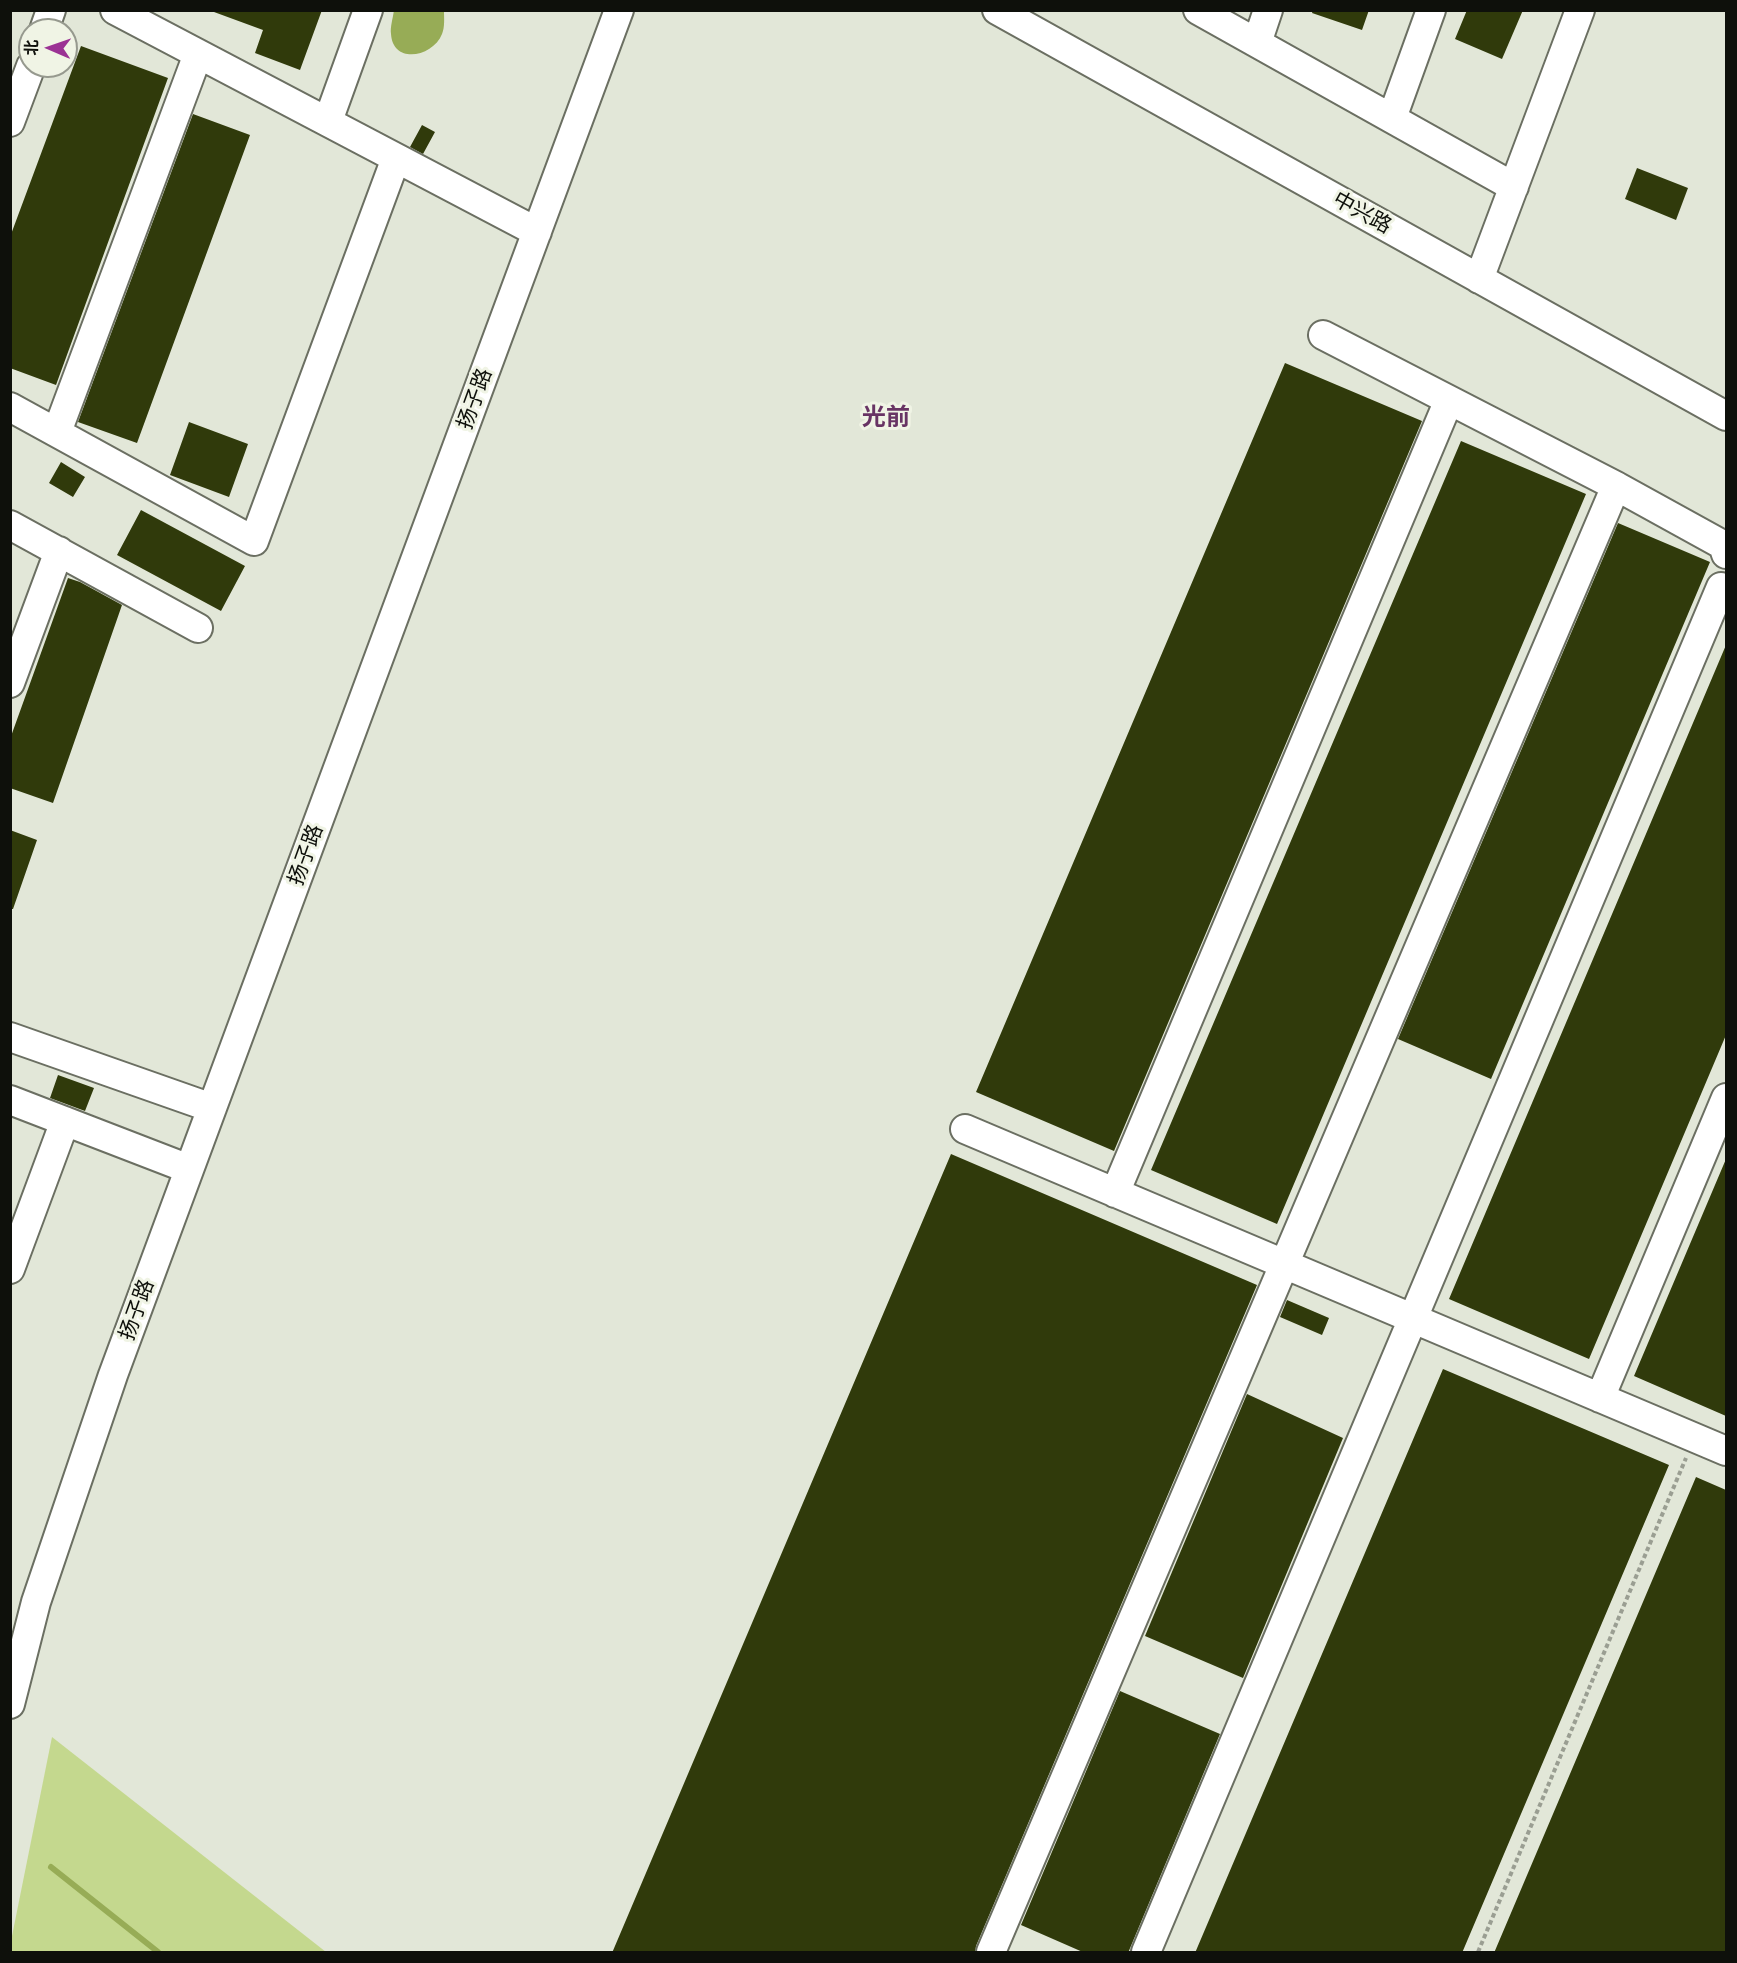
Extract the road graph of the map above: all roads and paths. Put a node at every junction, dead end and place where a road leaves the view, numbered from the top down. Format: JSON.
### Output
{"nodes":[{"id":1,"x":115,"y":10,"type":"edge"},
{"id":2,"x":368,"y":10,"type":"edge"},
{"id":3,"x":619,"y":10,"type":"edge"},
{"id":4,"x":997,"y":10,"type":"edge"},
{"id":5,"x":1198,"y":10,"type":"edge"},
{"id":6,"x":1268,"y":10,"type":"edge"},
{"id":7,"x":1431,"y":10,"type":"edge"},
{"id":8,"x":1580,"y":10,"type":"edge"},
{"id":9,"x":1257,"y":43,"type":"junction"},
{"id":10,"x":198,"y":54,"type":"junction"},
{"id":11,"x":26,"y":78,"type":"edge"},
{"id":12,"x":1392,"y":118,"type":"junction"},
{"id":13,"x":10,"y":122,"type":"edge"},
{"id":14,"x":328,"y":122,"type":"junction"},
{"id":15,"x":396,"y":158,"type":"junction"},
{"id":16,"x":1514,"y":187,"type":"junction"},
{"id":17,"x":537,"y":232,"type":"junction"},
{"id":18,"x":1479,"y":279,"type":"junction"},
{"id":19,"x":1323,"y":335,"type":"dead end"},
{"id":20,"x":1449,"y":400,"type":"junction"},
{"id":21,"x":10,"y":407,"type":"edge"},
{"id":22,"x":1726,"y":416,"type":"edge"},
{"id":23,"x":57,"y":432,"type":"junction"},
{"id":24,"x":1616,"y":486,"type":"junction"},
{"id":25,"x":10,"y":525,"type":"edge"},
{"id":26,"x":59,"y":551,"type":"junction"},
{"id":27,"x":1726,"y":554,"type":"edge"},
{"id":28,"x":1725,"y":582,"type":"edge"},
{"id":29,"x":198,"y":628,"type":"dead end"},
{"id":30,"x":10,"y":683,"type":"edge"},
{"id":31,"x":10,"y":1037,"type":"edge"},
{"id":32,"x":1726,"y":1098,"type":"edge"},
{"id":33,"x":10,"y":1100,"type":"edge"},
{"id":34,"x":212,"y":1108,"type":"junction"},
{"id":35,"x":65,"y":1121,"type":"junction"},
{"id":36,"x":965,"y":1129,"type":"dead end"},
{"id":37,"x":189,"y":1169,"type":"junction"},
{"id":38,"x":1115,"y":1193,"type":"junction"},
{"id":39,"x":1284,"y":1264,"type":"junction"},
{"id":40,"x":10,"y":1269,"type":"edge"},
{"id":41,"x":1413,"y":1319,"type":"junction"},
{"id":42,"x":1600,"y":1398,"type":"junction"},
{"id":43,"x":1695,"y":1438,"type":"junction"},
{"id":44,"x":1726,"y":1451,"type":"edge"},
{"id":45,"x":10,"y":1704,"type":"edge"},
{"id":46,"x":991,"y":1953,"type":"edge"},
{"id":47,"x":1146,"y":1953,"type":"edge"},
{"id":48,"x":1478,"y":1953,"type":"edge"}],
"edges":[{"from":1,"to":10,"type":"street"},
{"from":2,"to":14,"type":"street"},
{"from":3,"to":17,"type":"street","name":"扬子路"},
{"from":4,"to":18,"type":"street","name":"中兴路"},
{"from":5,"to":9,"type":"street"},
{"from":6,"to":9,"type":"street"},
{"from":7,"to":12,"type":"street"},
{"from":8,"to":16,"type":"street"},
{"from":9,"to":12,"type":"street"},
{"from":10,"to":14,"type":"street"},
{"from":10,"to":23,"type":"street"},
{"from":11,"to":13,"type":"street"},
{"from":12,"to":16,"type":"street"},
{"from":14,"to":15,"type":"street"},
{"from":15,"to":17,"type":"street"},
{"from":15,"to":23,"type":"street"},
{"from":16,"to":18,"type":"street"},
{"from":17,"to":34,"type":"street","name":"扬子路"},
{"from":18,"to":22,"type":"street","name":"中兴路"},
{"from":19,"to":20,"type":"street"},
{"from":20,"to":24,"type":"street"},
{"from":20,"to":38,"type":"street"},
{"from":21,"to":23,"type":"street"},
{"from":24,"to":27,"type":"street"},
{"from":24,"to":39,"type":"street"},
{"from":25,"to":26,"type":"street"},
{"from":26,"to":29,"type":"street"},
{"from":26,"to":30,"type":"street"},
{"from":28,"to":41,"type":"street"},
{"from":31,"to":34,"type":"street"},
{"from":32,"to":42,"type":"street"},
{"from":33,"to":35,"type":"street"},
{"from":34,"to":37,"type":"street","name":"扬子路"},
{"from":35,"to":37,"type":"street"},
{"from":35,"to":40,"type":"street"},
{"from":36,"to":38,"type":"street"},
{"from":37,"to":45,"type":"street","name":"扬子路"},
{"from":38,"to":39,"type":"street"},
{"from":39,"to":41,"type":"street"},
{"from":39,"to":46,"type":"street"},
{"from":41,"to":42,"type":"street"},
{"from":41,"to":47,"type":"street"},
{"from":42,"to":43,"type":"street"},
{"from":43,"to":44,"type":"street"},
{"from":43,"to":48,"type":"path"}]}
